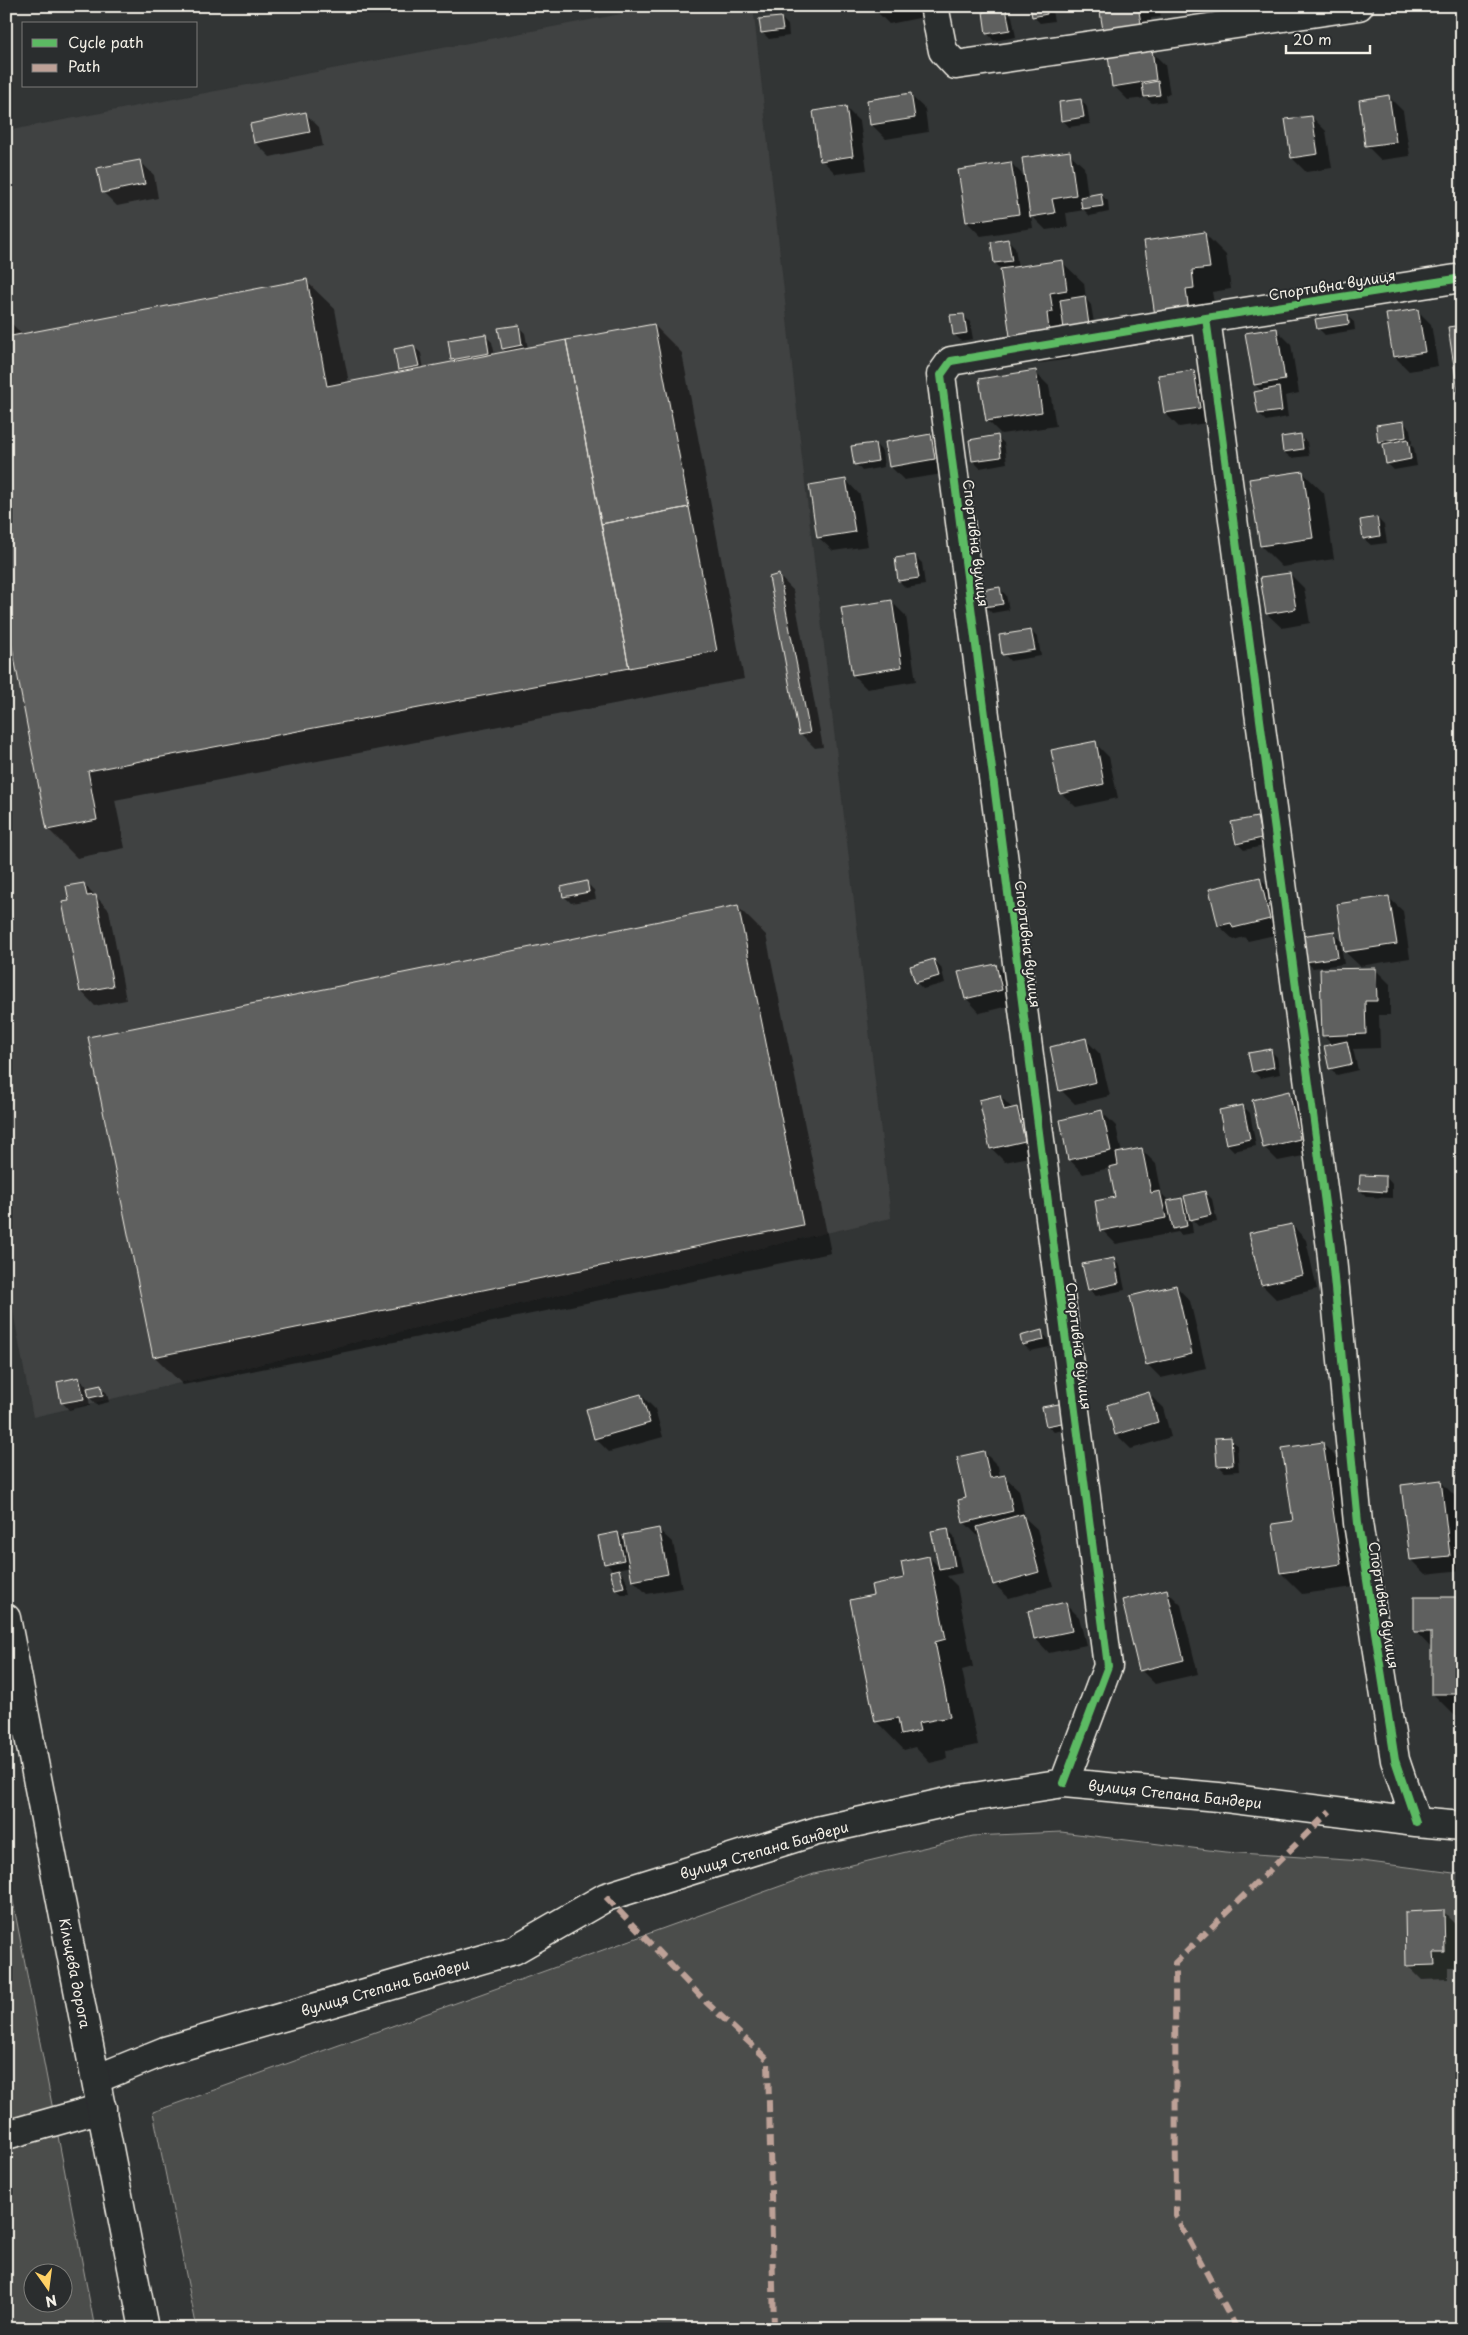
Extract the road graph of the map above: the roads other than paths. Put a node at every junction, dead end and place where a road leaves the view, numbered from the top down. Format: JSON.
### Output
{"nodes":[{"id":1,"x":934,"y":6,"type":"edge"},
{"id":2,"x":1359,"y":6,"type":"edge"},
{"id":3,"x":1462,"y":278,"type":"edge"},
{"id":4,"x":1206,"y":318,"type":"junction"},
{"id":5,"x":6,"y":1618,"type":"edge"},
{"id":6,"x":1064,"y":1783,"type":"junction"},
{"id":7,"x":1416,"y":1822,"type":"junction"},
{"id":8,"x":1462,"y":1826,"type":"edge"},
{"id":9,"x":96,"y":2079,"type":"junction"},
{"id":10,"x":102,"y":2108,"type":"junction"},
{"id":11,"x":6,"y":2134,"type":"edge"},
{"id":12,"x":144,"y":2329,"type":"edge"}],
"edges":[{"from":1,"to":2,"type":"main road"},
{"from":3,"to":4,"type":"main road","name":"Спортивна вулиця"},
{"from":4,"to":6,"type":"main road","name":"Спортивна вулиця"},
{"from":4,"to":7,"type":"main road","name":"Спортивна вулиця"},
{"from":5,"to":9,"type":"main road","name":"Кільцева дорога"},
{"from":6,"to":7,"type":"main road","name":"вулиця Степана Бандери"},
{"from":6,"to":9,"type":"main road","name":"вулиця Степана Бандери"},
{"from":7,"to":8,"type":"main road","name":"вулиця Степана Бандери"},
{"from":9,"to":10,"type":"main road","name":"Кільцева дорога"},
{"from":10,"to":11,"type":"main road"},
{"from":10,"to":12,"type":"main road","name":"Кільцева дорога"}]}
